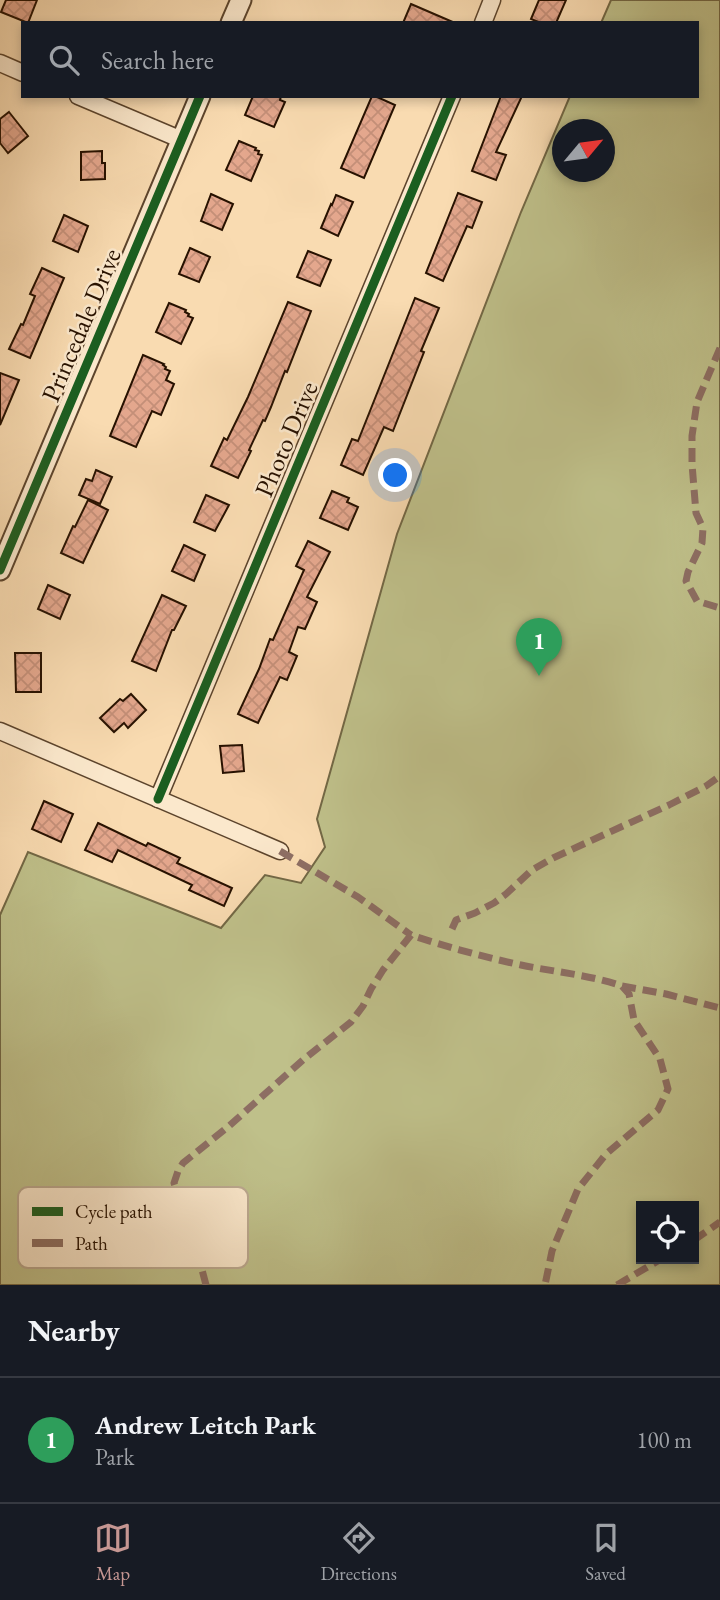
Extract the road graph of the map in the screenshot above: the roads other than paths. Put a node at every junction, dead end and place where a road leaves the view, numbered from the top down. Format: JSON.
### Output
{"nodes":[{"id":1,"x":241,"y":0,"type":"edge"},
{"id":2,"x":492,"y":0,"type":"edge"},
{"id":3,"x":232,"y":21,"type":"edge"},
{"id":4,"x":484,"y":21,"type":"edge"},
{"id":5,"x":0,"y":63,"type":"edge"},
{"id":6,"x":21,"y":72,"type":"edge"},
{"id":7,"x":83,"y":98,"type":"edge"},
{"id":8,"x":199,"y":98,"type":"edge"},
{"id":9,"x":451,"y":98,"type":"edge"},
{"id":10,"x":182,"y":140,"type":"junction"},
{"id":11,"x":0,"y":570,"type":"edge"},
{"id":12,"x":0,"y":731,"type":"edge"},
{"id":13,"x":158,"y":799,"type":"junction"},
{"id":14,"x":280,"y":851,"type":"dead end"}],
"edges":[{"from":1,"to":3,"type":"street"},
{"from":2,"to":4,"type":"street"},
{"from":5,"to":6,"type":"street"},
{"from":7,"to":10,"type":"street"},
{"from":8,"to":10,"type":"street","name":"Princedale Drive"},
{"from":9,"to":13,"type":"street","name":"Photo Drive"},
{"from":10,"to":11,"type":"street","name":"Princedale Drive"},
{"from":12,"to":13,"type":"street"},
{"from":13,"to":14,"type":"street"}]}
